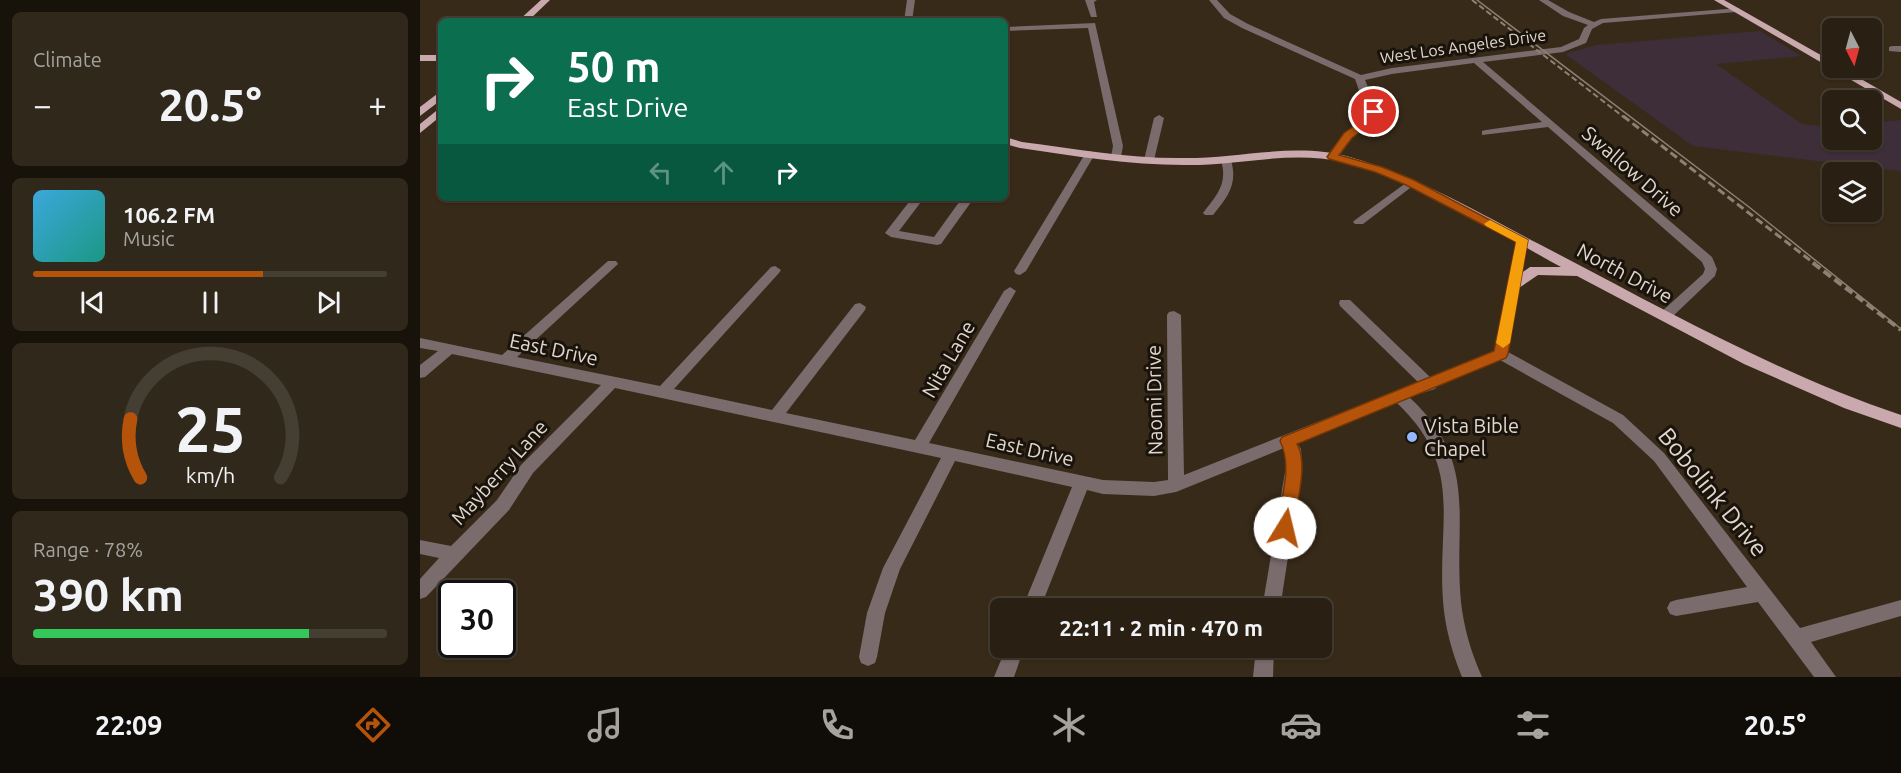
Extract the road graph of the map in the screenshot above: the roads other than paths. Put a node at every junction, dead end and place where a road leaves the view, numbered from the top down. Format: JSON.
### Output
{"nodes":[{"id":1,"x":546,"y":0,"type":"edge"},
{"id":2,"x":911,"y":0,"type":"edge"},
{"id":3,"x":1093,"y":0,"type":"edge"},
{"id":4,"x":1213,"y":0,"type":"edge"},
{"id":5,"x":1543,"y":0,"type":"edge"},
{"id":6,"x":1718,"y":0,"type":"edge"},
{"id":7,"x":558,"y":1,"type":"edge"},
{"id":8,"x":1736,"y":10,"type":"junction"},
{"id":9,"x":1094,"y":15,"type":"dead end"},
{"id":10,"x":526,"y":18,"type":"edge"},
{"id":11,"x":539,"y":18,"type":"edge"},
{"id":12,"x":908,"y":18,"type":"edge"},
{"id":13,"x":1593,"y":24,"type":"junction"},
{"id":14,"x":1008,"y":29,"type":"edge"},
{"id":15,"x":420,"y":58,"type":"edge"},
{"id":16,"x":438,"y":58,"type":"edge"},
{"id":17,"x":1476,"y":60,"type":"junction"},
{"id":18,"x":1822,"y":60,"type":"edge"},
{"id":19,"x":1360,"y":78,"type":"junction"},
{"id":20,"x":1853,"y":78,"type":"edge"},
{"id":21,"x":438,"y":97,"type":"edge"},
{"id":22,"x":1901,"y":106,"type":"edge"},
{"id":23,"x":420,"y":113,"type":"edge"},
{"id":24,"x":438,"y":113,"type":"edge"},
{"id":25,"x":1159,"y":118,"type":"dead end"},
{"id":26,"x":1551,"y":124,"type":"junction"},
{"id":27,"x":420,"y":130,"type":"edge"},
{"id":28,"x":1486,"y":133,"type":"dead end"},
{"id":29,"x":1008,"y":141,"type":"edge"},
{"id":30,"x":1090,"y":154,"type":"junction"},
{"id":31,"x":1116,"y":157,"type":"junction"},
{"id":32,"x":1333,"y":157,"type":"junction"},
{"id":33,"x":1149,"y":160,"type":"junction"},
{"id":34,"x":1226,"y":160,"type":"junction"},
{"id":35,"x":1410,"y":183,"type":"junction"},
{"id":36,"x":916,"y":201,"type":"edge"},
{"id":37,"x":966,"y":201,"type":"edge"},
{"id":38,"x":1209,"y":213,"type":"dead end"},
{"id":39,"x":1359,"y":222,"type":"dead end"},
{"id":40,"x":1522,"y":240,"type":"junction"},
{"id":41,"x":612,"y":264,"type":"dead end"},
{"id":42,"x":775,"y":270,"type":"dead end"},
{"id":43,"x":1020,"y":272,"type":"dead end"},
{"id":44,"x":1590,"y":276,"type":"junction"},
{"id":45,"x":1514,"y":285,"type":"junction"},
{"id":46,"x":1011,"y":291,"type":"dead end"},
{"id":47,"x":1345,"y":303,"type":"dead end"},
{"id":48,"x":860,"y":307,"type":"dead end"},
{"id":49,"x":1174,"y":315,"type":"dead end"},
{"id":50,"x":1665,"y":316,"type":"junction"},
{"id":51,"x":426,"y":344,"type":"edge"},
{"id":52,"x":450,"y":349,"type":"junction"},
{"id":53,"x":1501,"y":354,"type":"junction"},
{"id":54,"x":420,"y":356,"type":"edge"},
{"id":55,"x":505,"y":360,"type":"junction"},
{"id":56,"x":420,"y":373,"type":"edge"},
{"id":57,"x":612,"y":382,"type":"junction"},
{"id":58,"x":1430,"y":385,"type":"junction"},
{"id":59,"x":663,"y":392,"type":"junction"},
{"id":60,"x":1399,"y":396,"type":"junction"},
{"id":61,"x":775,"y":416,"type":"junction"},
{"id":62,"x":1901,"y":422,"type":"edge"},
{"id":63,"x":1287,"y":441,"type":"junction"},
{"id":64,"x":919,"y":447,"type":"junction"},
{"id":65,"x":951,"y":453,"type":"junction"},
{"id":66,"x":1082,"y":482,"type":"junction"},
{"id":67,"x":1176,"y":485,"type":"junction"},
{"id":68,"x":420,"y":547,"type":"edge"},
{"id":69,"x":454,"y":554,"type":"junction"},
{"id":70,"x":420,"y":591,"type":"edge"},
{"id":71,"x":1762,"y":593,"type":"junction"},
{"id":72,"x":1035,"y":598,"type":"edge"},
{"id":73,"x":1273,"y":598,"type":"edge"},
{"id":74,"x":1676,"y":608,"type":"dead end"},
{"id":75,"x":1901,"y":608,"type":"edge"},
{"id":76,"x":1795,"y":638,"type":"junction"},
{"id":77,"x":868,"y":657,"type":"dead end"},
{"id":78,"x":1012,"y":658,"type":"edge"},
{"id":79,"x":1264,"y":658,"type":"edge"},
{"id":80,"x":1004,"y":677,"type":"edge"},
{"id":81,"x":1263,"y":677,"type":"edge"},
{"id":82,"x":1472,"y":677,"type":"edge"},
{"id":83,"x":1826,"y":677,"type":"edge"}],
"edges":[{"from":1,"to":10,"type":"main road"},
{"from":2,"to":12,"type":"street"},
{"from":3,"to":9,"type":"street"},
{"from":4,"to":19,"type":"street"},
{"from":5,"to":13,"type":"street"},
{"from":6,"to":8,"type":"main road"},
{"from":7,"to":11,"type":"main road"},
{"from":8,"to":13,"type":"street"},
{"from":8,"to":18,"type":"main road"},
{"from":13,"to":17,"type":"street","name":"West Los Angeles Drive"},
{"from":14,"to":31,"type":"street"},
{"from":15,"to":16,"type":"main road"},
{"from":17,"to":19,"type":"street","name":"West Los Angeles Drive"},
{"from":17,"to":26,"type":"street","name":"Swallow Drive"},
{"from":19,"to":32,"type":"street","name":"West Los Angeles Drive"},
{"from":20,"to":22,"type":"main road"},
{"from":21,"to":23,"type":"main road"},
{"from":24,"to":27,"type":"main road"},
{"from":25,"to":33,"type":"street"},
{"from":26,"to":28,"type":"street"},
{"from":26,"to":50,"type":"street","name":"Swallow Drive"},
{"from":29,"to":30,"type":"main road"},
{"from":30,"to":31,"type":"main road"},
{"from":30,"to":43,"type":"street"},
{"from":31,"to":33,"type":"main road"},
{"from":32,"to":34,"type":"main road"},
{"from":32,"to":35,"type":"main road","name":"North Drive"},
{"from":33,"to":34,"type":"main road"},
{"from":34,"to":38,"type":"street"},
{"from":35,"to":39,"type":"street"},
{"from":35,"to":40,"type":"main road","name":"North Drive"},
{"from":36,"to":37,"type":"street"},
{"from":40,"to":44,"type":"main road","name":"North Drive"},
{"from":40,"to":45,"type":"street"},
{"from":41,"to":55,"type":"street"},
{"from":42,"to":59,"type":"street"},
{"from":44,"to":45,"type":"main road"},
{"from":44,"to":50,"type":"main road","name":"North Drive"},
{"from":45,"to":53,"type":"street"},
{"from":46,"to":64,"type":"street","name":"Nita Lane"},
{"from":47,"to":58,"type":"street"},
{"from":48,"to":61,"type":"street"},
{"from":49,"to":67,"type":"street","name":"Naomi Drive"},
{"from":50,"to":62,"type":"main road","name":"North Drive"},
{"from":51,"to":52,"type":"street","name":"East Drive"},
{"from":51,"to":54,"type":"street"},
{"from":52,"to":55,"type":"street","name":"East Drive"},
{"from":52,"to":56,"type":"street"},
{"from":53,"to":58,"type":"street","name":"East Drive"},
{"from":53,"to":71,"type":"street","name":"Bobolink Drive"},
{"from":55,"to":57,"type":"street","name":"East Drive"},
{"from":57,"to":59,"type":"street","name":"East Drive"},
{"from":57,"to":69,"type":"street","name":"Mayberry Lane"},
{"from":58,"to":60,"type":"street","name":"East Drive"},
{"from":59,"to":61,"type":"street","name":"East Drive"},
{"from":60,"to":63,"type":"street","name":"East Drive"},
{"from":60,"to":82,"type":"street"},
{"from":61,"to":64,"type":"street","name":"East Drive"},
{"from":63,"to":67,"type":"street","name":"East Drive"},
{"from":63,"to":73,"type":"street"},
{"from":64,"to":65,"type":"street","name":"East Drive"},
{"from":65,"to":66,"type":"street","name":"East Drive"},
{"from":65,"to":77,"type":"street"},
{"from":66,"to":67,"type":"street","name":"East Drive"},
{"from":66,"to":72,"type":"street"},
{"from":68,"to":69,"type":"street"},
{"from":69,"to":70,"type":"street","name":"Mayberry Lane"},
{"from":71,"to":74,"type":"street"},
{"from":71,"to":76,"type":"street","name":"Bobolink Drive"},
{"from":75,"to":76,"type":"street"},
{"from":76,"to":83,"type":"street","name":"Bobolink Drive"},
{"from":78,"to":80,"type":"street"},
{"from":79,"to":81,"type":"street"}]}
